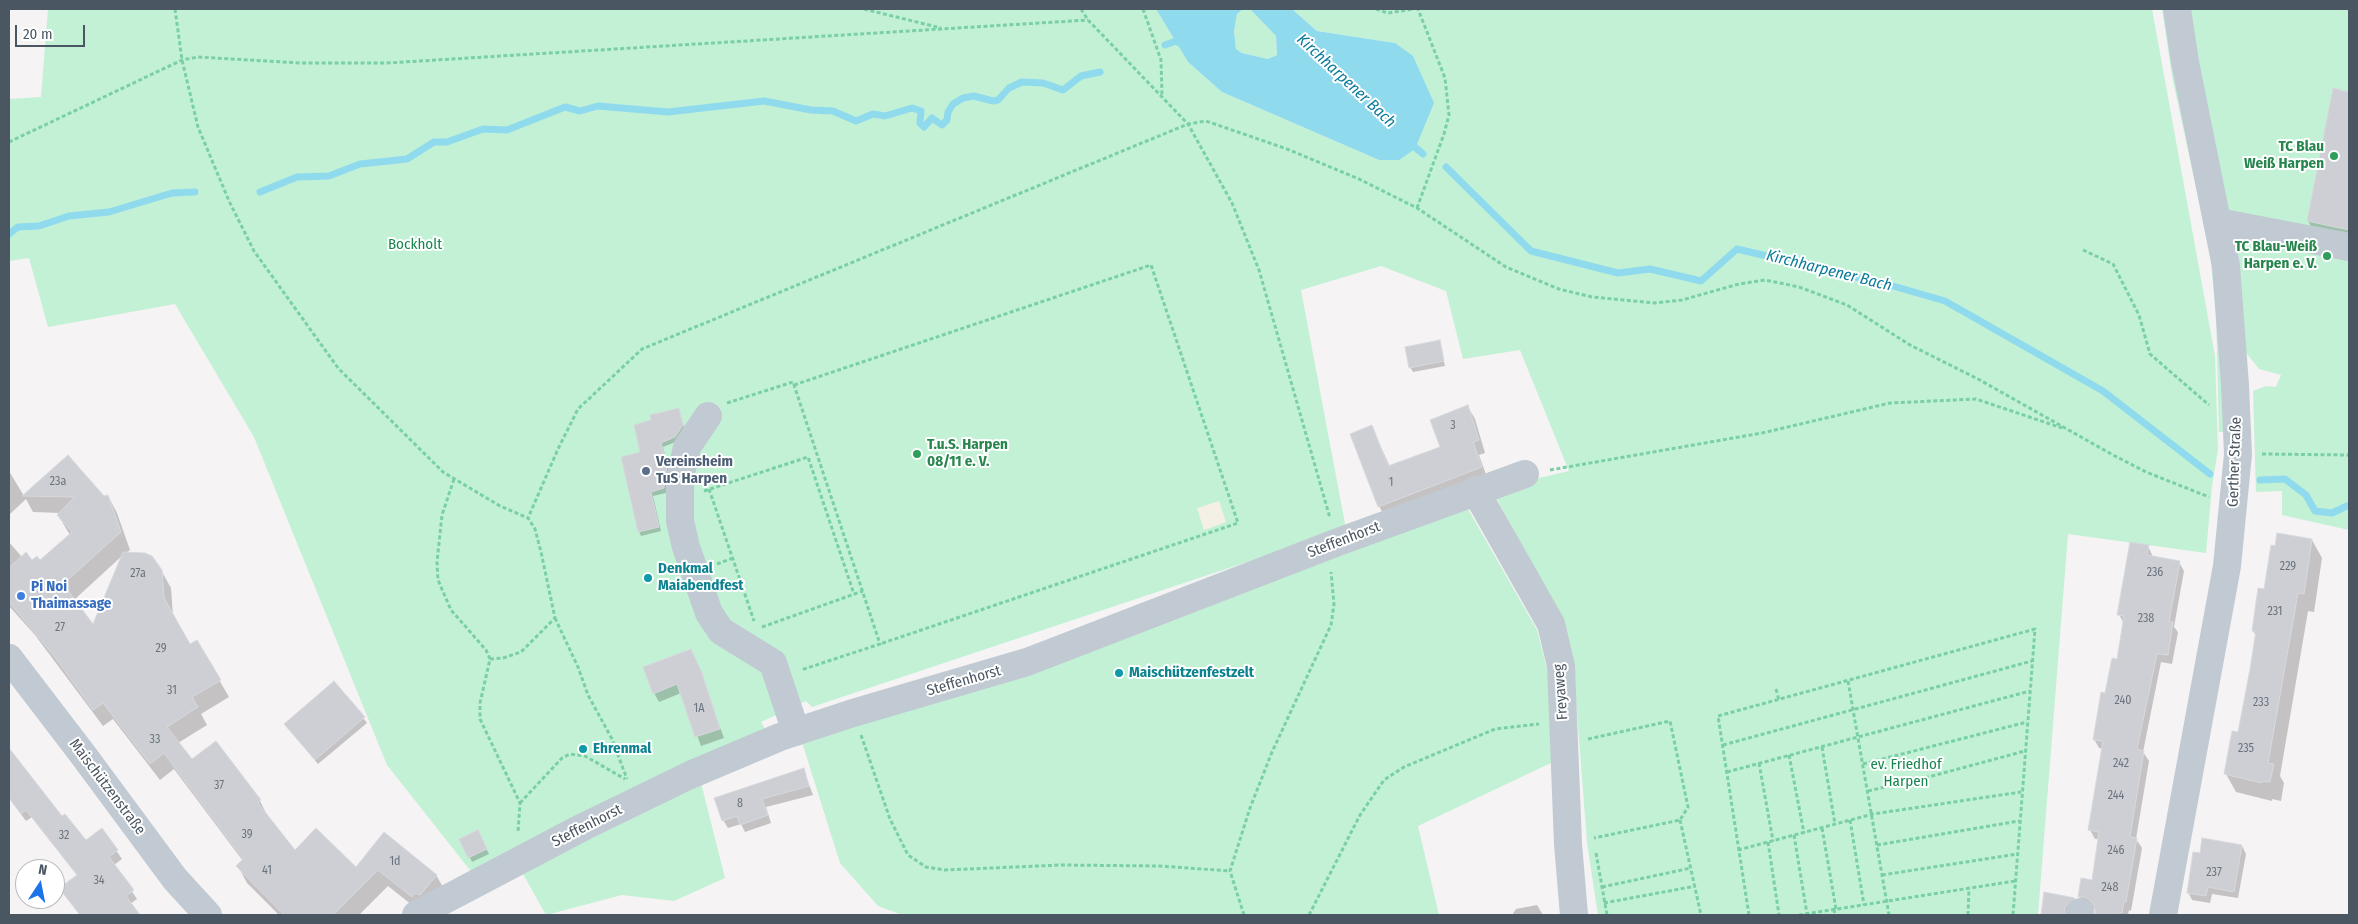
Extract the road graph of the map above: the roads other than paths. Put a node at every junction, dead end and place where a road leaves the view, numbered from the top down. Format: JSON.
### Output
{"nodes":[{"id":1,"x":2176,"y":9,"type":"edge"},
{"id":2,"x":2218,"y":222,"type":"junction"},
{"id":3,"x":2349,"y":247,"type":"edge"},
{"id":4,"x":708,"y":416,"type":"road end"},
{"id":5,"x":1525,"y":474,"type":"road end"},
{"id":6,"x":1475,"y":490,"type":"junction"},
{"id":7,"x":9,"y":658,"type":"edge"},
{"id":8,"x":796,"y":732,"type":"junction"},
{"id":9,"x":208,"y":915,"type":"edge"},
{"id":10,"x":416,"y":915,"type":"edge"},
{"id":11,"x":1574,"y":915,"type":"edge"},
{"id":12,"x":2163,"y":915,"type":"edge"}],
"edges":[{"from":1,"to":2,"type":"street","name":"Gerther Straße"},
{"from":2,"to":3,"type":"street"},
{"from":2,"to":12,"type":"street","name":"Gerther Straße"},
{"from":4,"to":8,"type":"street"},
{"from":5,"to":6,"type":"street","name":"Steffenhorst"},
{"from":6,"to":8,"type":"street","name":"Steffenhorst"},
{"from":6,"to":11,"type":"street","name":"Freyaweg"},
{"from":7,"to":9,"type":"street","name":"Maischützenstraße"},
{"from":8,"to":10,"type":"street","name":"Steffenhorst"}]}
